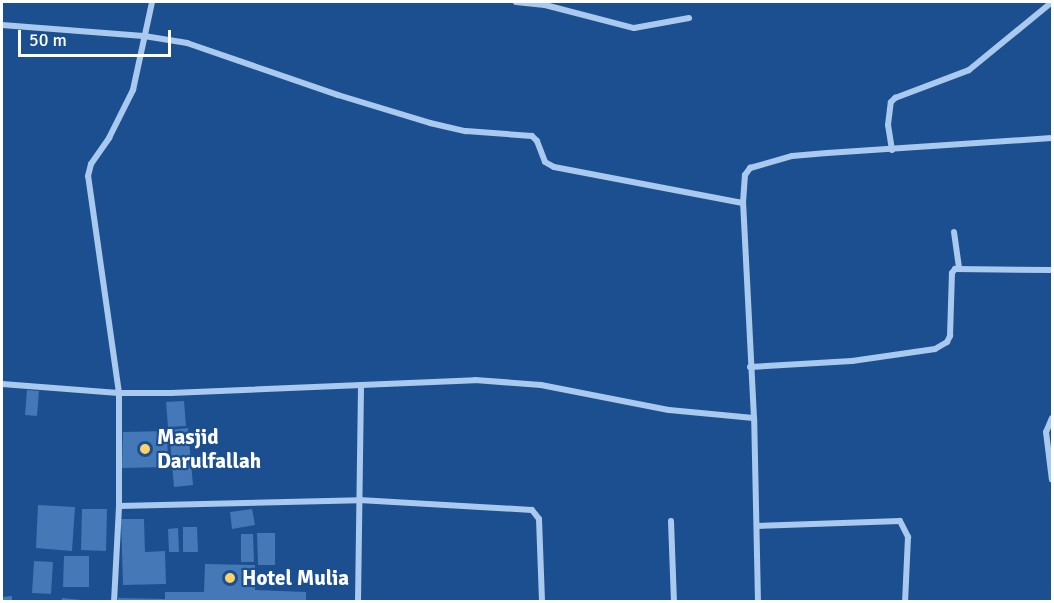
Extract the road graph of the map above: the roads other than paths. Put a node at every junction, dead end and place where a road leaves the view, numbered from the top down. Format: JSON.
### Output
{"nodes":[{"id":1,"x":152,"y":2,"type":"edge"},
{"id":2,"x":516,"y":2,"type":"edge"},
{"id":3,"x":1053,"y":2,"type":"edge"},
{"id":4,"x":553,"y":4,"type":"edge"},
{"id":5,"x":689,"y":18,"type":"dead end"},
{"id":6,"x":2,"y":25,"type":"edge"},
{"id":7,"x":144,"y":36,"type":"junction"},
{"id":8,"x":1053,"y":138,"type":"edge"},
{"id":9,"x":892,"y":150,"type":"junction"},
{"id":10,"x":743,"y":203,"type":"junction"},
{"id":11,"x":954,"y":232,"type":"dead end"},
{"id":12,"x":959,"y":268,"type":"junction"},
{"id":13,"x":1053,"y":270,"type":"edge"},
{"id":14,"x":750,"y":367,"type":"junction"},
{"id":15,"x":2,"y":384,"type":"edge"},
{"id":16,"x":361,"y":385,"type":"junction"},
{"id":17,"x":119,"y":393,"type":"junction"},
{"id":18,"x":754,"y":418,"type":"junction"},
{"id":19,"x":1053,"y":418,"type":"edge"},
{"id":20,"x":1053,"y":480,"type":"edge"},
{"id":21,"x":359,"y":500,"type":"junction"},
{"id":22,"x":119,"y":506,"type":"junction"},
{"id":23,"x":671,"y":521,"type":"dead end"},
{"id":24,"x":757,"y":526,"type":"junction"},
{"id":25,"x":114,"y":602,"type":"edge"},
{"id":26,"x":358,"y":602,"type":"edge"},
{"id":27,"x":542,"y":602,"type":"edge"},
{"id":28,"x":674,"y":602,"type":"edge"},
{"id":29,"x":758,"y":602,"type":"edge"},
{"id":30,"x":905,"y":602,"type":"edge"}],
"edges":[{"from":1,"to":7,"type":"street"},
{"from":2,"to":4,"type":"street"},
{"from":3,"to":9,"type":"street"},
{"from":4,"to":5,"type":"street"},
{"from":6,"to":7,"type":"street"},
{"from":7,"to":10,"type":"street"},
{"from":7,"to":17,"type":"street"},
{"from":8,"to":9,"type":"street"},
{"from":9,"to":10,"type":"street"},
{"from":10,"to":14,"type":"street"},
{"from":11,"to":12,"type":"street"},
{"from":12,"to":13,"type":"street"},
{"from":12,"to":14,"type":"street"},
{"from":14,"to":18,"type":"street"},
{"from":15,"to":17,"type":"street"},
{"from":16,"to":17,"type":"street"},
{"from":16,"to":18,"type":"street"},
{"from":16,"to":21,"type":"street"},
{"from":17,"to":22,"type":"street"},
{"from":18,"to":24,"type":"street"},
{"from":19,"to":20,"type":"street"},
{"from":21,"to":22,"type":"street"},
{"from":21,"to":26,"type":"street"},
{"from":21,"to":27,"type":"street"},
{"from":22,"to":25,"type":"street"},
{"from":23,"to":28,"type":"street"},
{"from":24,"to":29,"type":"street"},
{"from":24,"to":30,"type":"street"}]}
